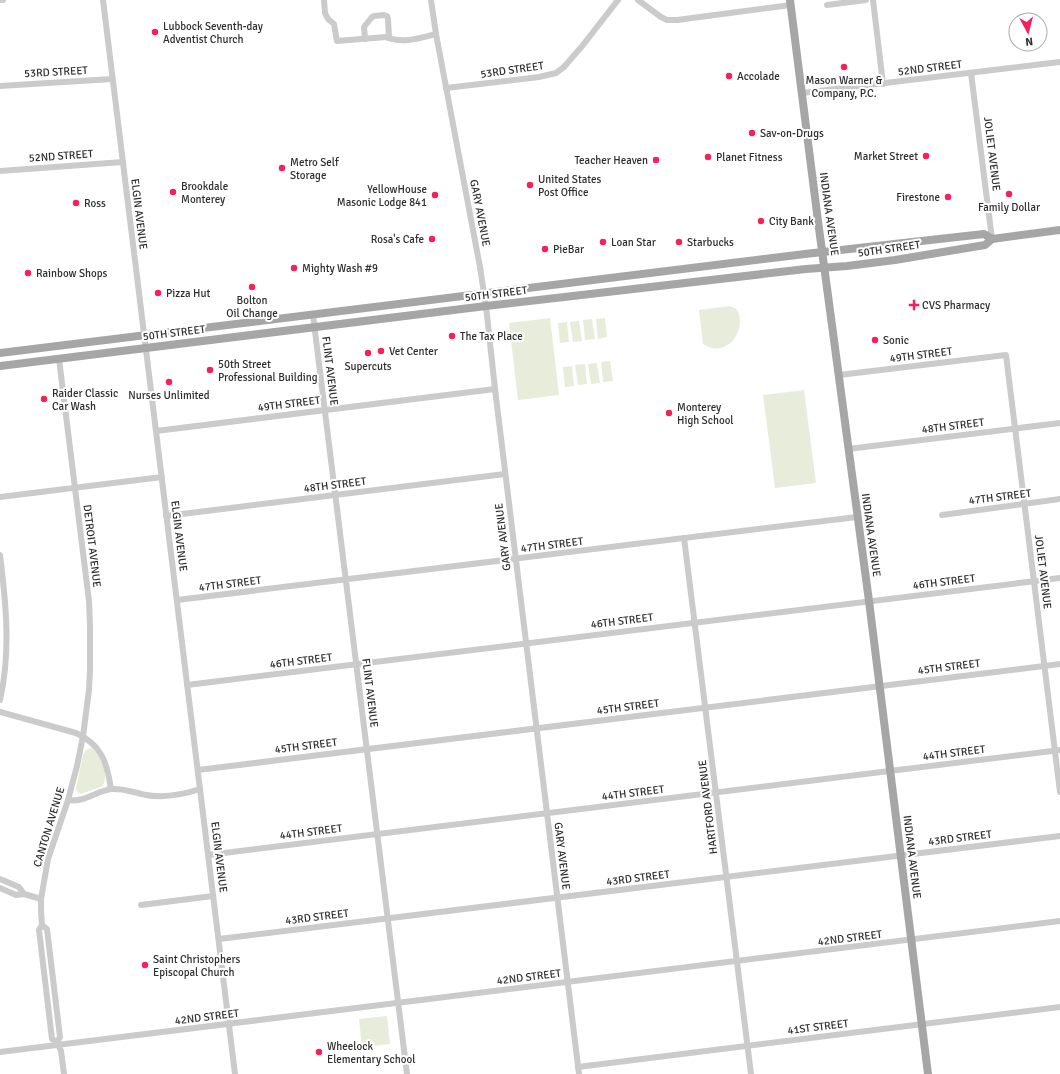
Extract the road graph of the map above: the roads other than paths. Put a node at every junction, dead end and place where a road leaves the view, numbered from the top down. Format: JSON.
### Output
{"nodes":[{"id":1,"x":0,"y":0,"type":"edge"},
{"id":2,"x":3,"y":0,"type":"edge"},
{"id":3,"x":103,"y":0,"type":"edge"},
{"id":4,"x":324,"y":0,"type":"edge"},
{"id":5,"x":431,"y":0,"type":"edge"},
{"id":6,"x":618,"y":0,"type":"edge"},
{"id":7,"x":638,"y":0,"type":"edge"},
{"id":8,"x":866,"y":0,"type":"edge"},
{"id":9,"x":873,"y":0,"type":"edge"},
{"id":10,"x":791,"y":2,"type":"edge"},
{"id":11,"x":827,"y":5,"type":"dead end"},
{"id":12,"x":436,"y":34,"type":"junction"},
{"id":13,"x":389,"y":38,"type":"junction"},
{"id":14,"x":365,"y":39,"type":"junction"},
{"id":15,"x":1060,"y":62,"type":"edge"},
{"id":16,"x":972,"y":73,"type":"junction"},
{"id":17,"x":112,"y":79,"type":"junction"},
{"id":18,"x":883,"y":84,"type":"junction"},
{"id":19,"x":0,"y":86,"type":"edge"},
{"id":20,"x":446,"y":88,"type":"junction"},
{"id":21,"x":802,"y":94,"type":"junction"},
{"id":22,"x":123,"y":162,"type":"junction"},
{"id":23,"x":0,"y":170,"type":"edge"},
{"id":24,"x":1060,"y":230,"type":"edge"},
{"id":25,"x":992,"y":239,"type":"junction"},
{"id":26,"x":823,"y":252,"type":"junction"},
{"id":27,"x":825,"y":268,"type":"junction"},
{"id":28,"x":484,"y":293,"type":"junction"},
{"id":29,"x":486,"y":306,"type":"junction"},
{"id":30,"x":313,"y":314,"type":"junction"},
{"id":31,"x":314,"y":327,"type":"junction"},
{"id":32,"x":145,"y":336,"type":"junction"},
{"id":33,"x":146,"y":348,"type":"junction"},
{"id":34,"x":0,"y":353,"type":"edge"},
{"id":35,"x":1006,"y":354,"type":"joint"},
{"id":36,"x":59,"y":358,"type":"junction"},
{"id":37,"x":0,"y":366,"type":"edge"},
{"id":38,"x":839,"y":375,"type":"junction"},
{"id":39,"x":495,"y":389,"type":"junction"},
{"id":40,"x":325,"y":410,"type":"junction"},
{"id":41,"x":1060,"y":424,"type":"edge"},
{"id":42,"x":1015,"y":429,"type":"junction"},
{"id":43,"x":156,"y":430,"type":"junction"},
{"id":44,"x":848,"y":449,"type":"junction"},
{"id":45,"x":505,"y":474,"type":"junction"},
{"id":46,"x":162,"y":478,"type":"junction"},
{"id":47,"x":74,"y":488,"type":"junction"},
{"id":48,"x":336,"y":495,"type":"junction"},
{"id":49,"x":0,"y":497,"type":"edge"},
{"id":50,"x":1060,"y":499,"type":"edge"},
{"id":51,"x":1024,"y":504,"type":"junction"},
{"id":52,"x":942,"y":514,"type":"dead end"},
{"id":53,"x":166,"y":516,"type":"junction"},
{"id":54,"x":857,"y":517,"type":"junction"},
{"id":55,"x":684,"y":538,"type":"junction"},
{"id":56,"x":0,"y":555,"type":"edge"},
{"id":57,"x":516,"y":559,"type":"junction"},
{"id":58,"x":1060,"y":578,"type":"edge"},
{"id":59,"x":346,"y":580,"type":"junction"},
{"id":60,"x":1034,"y":581,"type":"junction"},
{"id":61,"x":177,"y":600,"type":"junction"},
{"id":62,"x":868,"y":601,"type":"junction"},
{"id":63,"x":695,"y":622,"type":"junction"},
{"id":64,"x":526,"y":643,"type":"junction"},
{"id":65,"x":356,"y":664,"type":"junction"},
{"id":66,"x":1060,"y":664,"type":"edge"},
{"id":67,"x":1044,"y":666,"type":"junction"},
{"id":68,"x":187,"y":685,"type":"junction"},
{"id":69,"x":879,"y":686,"type":"junction"},
{"id":70,"x":0,"y":700,"type":"edge"},
{"id":71,"x":706,"y":707,"type":"junction"},
{"id":72,"x":0,"y":712,"type":"edge"},
{"id":73,"x":536,"y":728,"type":"junction"},
{"id":74,"x":83,"y":736,"type":"junction"},
{"id":75,"x":367,"y":749,"type":"junction"},
{"id":76,"x":1057,"y":750,"type":"edge"},
{"id":77,"x":198,"y":770,"type":"junction"},
{"id":78,"x":890,"y":772,"type":"junction"},
{"id":79,"x":111,"y":789,"type":"junction"},
{"id":80,"x":200,"y":789,"type":"junction"},
{"id":81,"x":1060,"y":792,"type":"edge"},
{"id":82,"x":716,"y":793,"type":"junction"},
{"id":83,"x":68,"y":800,"type":"junction"},
{"id":84,"x":547,"y":813,"type":"junction"},
{"id":85,"x":378,"y":834,"type":"junction"},
{"id":86,"x":1060,"y":836,"type":"edge"},
{"id":87,"x":208,"y":855,"type":"junction"},
{"id":88,"x":900,"y":856,"type":"junction"},
{"id":89,"x":726,"y":877,"type":"junction"},
{"id":90,"x":0,"y":879,"type":"edge"},
{"id":91,"x":0,"y":888,"type":"edge"},
{"id":92,"x":24,"y":894,"type":"junction"},
{"id":93,"x":213,"y":896,"type":"junction"},
{"id":94,"x":41,"y":898,"type":"junction"},
{"id":95,"x":557,"y":898,"type":"junction"},
{"id":96,"x":141,"y":905,"type":"dead end"},
{"id":97,"x":388,"y":919,"type":"junction"},
{"id":98,"x":1060,"y":921,"type":"edge"},
{"id":99,"x":42,"y":924,"type":"junction"},
{"id":100,"x":219,"y":939,"type":"junction"},
{"id":101,"x":911,"y":940,"type":"junction"},
{"id":102,"x":50,"y":955,"type":"junction"},
{"id":103,"x":42,"y":956,"type":"junction"},
{"id":104,"x":737,"y":962,"type":"junction"},
{"id":105,"x":568,"y":982,"type":"junction"},
{"id":106,"x":398,"y":1003,"type":"junction"},
{"id":107,"x":1060,"y":1007,"type":"edge"},
{"id":108,"x":229,"y":1024,"type":"junction"},
{"id":109,"x":922,"y":1024,"type":"junction"},
{"id":110,"x":58,"y":1043,"type":"junction"},
{"id":111,"x":748,"y":1046,"type":"junction"},
{"id":112,"x":0,"y":1052,"type":"edge"},
{"id":113,"x":578,"y":1067,"type":"junction"},
{"id":114,"x":64,"y":1074,"type":"edge"},
{"id":115,"x":236,"y":1074,"type":"edge"},
{"id":116,"x":407,"y":1074,"type":"edge"},
{"id":117,"x":579,"y":1074,"type":"edge"},
{"id":118,"x":751,"y":1074,"type":"edge"},
{"id":119,"x":928,"y":1074,"type":"edge"}],
"edges":[{"from":1,"to":2,"type":"street"},
{"from":3,"to":17,"type":"street","name":"ELGIN AVENUE"},
{"from":4,"to":14,"type":"street"},
{"from":5,"to":12,"type":"street","name":"GARY AVENUE"},
{"from":6,"to":20,"type":"street","name":"53RD STREET"},
{"from":7,"to":10,"type":"street"},
{"from":8,"to":11,"type":"street"},
{"from":9,"to":18,"type":"street"},
{"from":10,"to":21,"type":"main road","name":"INDIANA AVENUE"},
{"from":12,"to":13,"type":"street"},
{"from":12,"to":20,"type":"street","name":"GARY AVENUE"},
{"from":13,"to":14,"type":"street"},
{"from":13,"to":14,"type":"street"},
{"from":15,"to":16,"type":"street","name":"52ND STREET"},
{"from":16,"to":18,"type":"street","name":"52ND STREET"},
{"from":16,"to":25,"type":"street","name":"JOLIET AVENUE"},
{"from":17,"to":19,"type":"street","name":"53RD STREET"},
{"from":17,"to":22,"type":"street","name":"ELGIN AVENUE"},
{"from":18,"to":21,"type":"street","name":"52ND STREET"},
{"from":20,"to":28,"type":"street","name":"GARY AVENUE"},
{"from":21,"to":26,"type":"main road","name":"INDIANA AVENUE"},
{"from":22,"to":23,"type":"street","name":"52ND STREET"},
{"from":22,"to":32,"type":"street","name":"ELGIN AVENUE"},
{"from":24,"to":25,"type":"main road","name":"50TH STREET"},
{"from":25,"to":26,"type":"main road","name":"50TH STREET"},
{"from":25,"to":27,"type":"main road","name":"50TH STREET"},
{"from":26,"to":27,"type":"main road","name":"INDIANA AVENUE"},
{"from":26,"to":28,"type":"main road","name":"50TH STREET"},
{"from":27,"to":29,"type":"main road","name":"50TH STREET"},
{"from":27,"to":38,"type":"main road","name":"INDIANA AVENUE"},
{"from":28,"to":29,"type":"street","name":"GARY AVENUE"},
{"from":28,"to":30,"type":"main road","name":"50TH STREET"},
{"from":29,"to":31,"type":"main road","name":"50TH STREET"},
{"from":29,"to":39,"type":"street","name":"GARY AVENUE"},
{"from":30,"to":31,"type":"street","name":"FLINT AVENUE"},
{"from":30,"to":32,"type":"main road","name":"50TH STREET"},
{"from":31,"to":33,"type":"main road","name":"50TH STREET"},
{"from":31,"to":40,"type":"street","name":"FLINT AVENUE"},
{"from":32,"to":33,"type":"street","name":"ELGIN AVENUE"},
{"from":32,"to":34,"type":"main road","name":"50TH STREET"},
{"from":33,"to":36,"type":"main road","name":"50TH STREET"},
{"from":33,"to":43,"type":"street","name":"ELGIN AVENUE"},
{"from":35,"to":38,"type":"street","name":"49TH STREET"},
{"from":35,"to":42,"type":"street","name":"JOLIET AVENUE"},
{"from":36,"to":37,"type":"main road","name":"50TH STREET"},
{"from":36,"to":47,"type":"street","name":"DETROIT AVENUE"},
{"from":38,"to":44,"type":"main road","name":"INDIANA AVENUE"},
{"from":39,"to":40,"type":"street","name":"49TH STREET"},
{"from":39,"to":45,"type":"street","name":"GARY AVENUE"},
{"from":40,"to":43,"type":"street","name":"49TH STREET"},
{"from":40,"to":48,"type":"street","name":"FLINT AVENUE"},
{"from":41,"to":42,"type":"street","name":"48TH STREET"},
{"from":42,"to":44,"type":"street","name":"48TH STREET"},
{"from":42,"to":51,"type":"street","name":"JOLIET AVENUE"},
{"from":43,"to":46,"type":"street","name":"ELGIN AVENUE"},
{"from":44,"to":54,"type":"main road","name":"INDIANA AVENUE"},
{"from":45,"to":48,"type":"street","name":"48TH STREET"},
{"from":45,"to":57,"type":"street","name":"GARY AVENUE"},
{"from":46,"to":47,"type":"street"},
{"from":46,"to":53,"type":"street","name":"ELGIN AVENUE"},
{"from":47,"to":49,"type":"street"},
{"from":47,"to":74,"type":"street","name":"DETROIT AVENUE"},
{"from":48,"to":53,"type":"street","name":"48TH STREET"},
{"from":48,"to":59,"type":"street","name":"FLINT AVENUE"},
{"from":50,"to":51,"type":"street","name":"47TH STREET"},
{"from":51,"to":52,"type":"street","name":"47TH STREET"},
{"from":51,"to":60,"type":"street","name":"JOLIET AVENUE"},
{"from":53,"to":61,"type":"street","name":"ELGIN AVENUE"},
{"from":54,"to":55,"type":"street","name":"47TH STREET"},
{"from":54,"to":62,"type":"main road","name":"INDIANA AVENUE"},
{"from":55,"to":57,"type":"street","name":"47TH STREET"},
{"from":55,"to":63,"type":"street","name":"HARTFORD AVENUE"},
{"from":56,"to":70,"type":"street"},
{"from":57,"to":59,"type":"street","name":"47TH STREET"},
{"from":57,"to":64,"type":"street","name":"GARY AVENUE"},
{"from":58,"to":60,"type":"street","name":"46TH STREET"},
{"from":59,"to":61,"type":"street","name":"47TH STREET"},
{"from":59,"to":65,"type":"street","name":"FLINT AVENUE"},
{"from":60,"to":62,"type":"street","name":"46TH STREET"},
{"from":60,"to":67,"type":"street","name":"JOLIET AVENUE"},
{"from":61,"to":68,"type":"street","name":"ELGIN AVENUE"},
{"from":62,"to":63,"type":"street","name":"46TH STREET"},
{"from":62,"to":69,"type":"main road","name":"INDIANA AVENUE"},
{"from":63,"to":64,"type":"street","name":"46TH STREET"},
{"from":63,"to":71,"type":"street","name":"HARTFORD AVENUE"},
{"from":64,"to":65,"type":"street","name":"46TH STREET"},
{"from":64,"to":73,"type":"street","name":"GARY AVENUE"},
{"from":65,"to":68,"type":"street","name":"46TH STREET"},
{"from":65,"to":75,"type":"street","name":"FLINT AVENUE"},
{"from":66,"to":67,"type":"street","name":"45TH STREET"},
{"from":67,"to":69,"type":"street","name":"45TH STREET"},
{"from":67,"to":76,"type":"street","name":"JOLIET AVENUE"},
{"from":68,"to":77,"type":"street","name":"ELGIN AVENUE"},
{"from":69,"to":71,"type":"street","name":"45TH STREET"},
{"from":69,"to":78,"type":"main road","name":"INDIANA AVENUE"},
{"from":71,"to":73,"type":"street","name":"45TH STREET"},
{"from":71,"to":82,"type":"street","name":"HARTFORD AVENUE"},
{"from":72,"to":74,"type":"street"},
{"from":73,"to":75,"type":"street","name":"45TH STREET"},
{"from":73,"to":84,"type":"street","name":"GARY AVENUE"},
{"from":74,"to":79,"type":"street"},
{"from":74,"to":83,"type":"street","name":"CANTON AVENUE"},
{"from":75,"to":77,"type":"street","name":"45TH STREET"},
{"from":75,"to":85,"type":"street","name":"FLINT AVENUE"},
{"from":76,"to":78,"type":"street","name":"44TH STREET"},
{"from":76,"to":81,"type":"street","name":"JOLIET AVENUE"},
{"from":77,"to":80,"type":"street","name":"ELGIN AVENUE"},
{"from":78,"to":82,"type":"street","name":"44TH STREET"},
{"from":78,"to":88,"type":"main road","name":"INDIANA AVENUE"},
{"from":79,"to":80,"type":"street"},
{"from":79,"to":83,"type":"street"},
{"from":80,"to":87,"type":"street","name":"ELGIN AVENUE"},
{"from":82,"to":84,"type":"street","name":"44TH STREET"},
{"from":82,"to":89,"type":"street","name":"HARTFORD AVENUE"},
{"from":83,"to":94,"type":"street","name":"CANTON AVENUE"},
{"from":84,"to":85,"type":"street","name":"44TH STREET"},
{"from":84,"to":95,"type":"street","name":"GARY AVENUE"},
{"from":85,"to":87,"type":"street","name":"44TH STREET"},
{"from":85,"to":97,"type":"street","name":"FLINT AVENUE"},
{"from":86,"to":88,"type":"street","name":"43RD STREET"},
{"from":87,"to":93,"type":"street","name":"ELGIN AVENUE"},
{"from":88,"to":89,"type":"street","name":"43RD STREET"},
{"from":88,"to":101,"type":"main road","name":"INDIANA AVENUE"},
{"from":89,"to":95,"type":"street","name":"43RD STREET"},
{"from":89,"to":104,"type":"street","name":"HARTFORD AVENUE"},
{"from":90,"to":92,"type":"street"},
{"from":91,"to":92,"type":"street"},
{"from":92,"to":94,"type":"street"},
{"from":93,"to":96,"type":"street"},
{"from":93,"to":100,"type":"street","name":"ELGIN AVENUE"},
{"from":94,"to":99,"type":"street","name":"CANTON AVENUE"},
{"from":95,"to":97,"type":"street","name":"43RD STREET"},
{"from":95,"to":105,"type":"street","name":"GARY AVENUE"},
{"from":97,"to":100,"type":"street","name":"43RD STREET"},
{"from":97,"to":106,"type":"street","name":"FLINT AVENUE"},
{"from":98,"to":101,"type":"street","name":"42ND STREET"},
{"from":99,"to":102,"type":"street","name":"CANTON AVENUE"},
{"from":99,"to":103,"type":"street","name":"CANTON AVENUE"},
{"from":100,"to":108,"type":"street","name":"ELGIN AVENUE"},
{"from":101,"to":104,"type":"street","name":"42ND STREET"},
{"from":101,"to":109,"type":"main road","name":"INDIANA AVENUE"},
{"from":102,"to":103,"type":"street"},
{"from":102,"to":110,"type":"street","name":"CANTON AVENUE"},
{"from":103,"to":110,"type":"street","name":"CANTON AVENUE"},
{"from":104,"to":105,"type":"street","name":"42ND STREET"},
{"from":104,"to":111,"type":"street","name":"HARTFORD AVENUE"},
{"from":105,"to":106,"type":"street","name":"42ND STREET"},
{"from":105,"to":113,"type":"street","name":"GARY AVENUE"},
{"from":106,"to":108,"type":"street","name":"42ND STREET"},
{"from":106,"to":116,"type":"street","name":"FLINT AVENUE"},
{"from":107,"to":109,"type":"street","name":"41ST STREET"},
{"from":108,"to":110,"type":"street","name":"42ND STREET"},
{"from":108,"to":115,"type":"street","name":"ELGIN AVENUE"},
{"from":109,"to":111,"type":"street","name":"41ST STREET"},
{"from":109,"to":119,"type":"main road","name":"INDIANA AVENUE"},
{"from":110,"to":112,"type":"street","name":"42ND STREET"},
{"from":110,"to":114,"type":"street","name":"CANTON AVENUE"},
{"from":111,"to":113,"type":"street","name":"41ST STREET"},
{"from":111,"to":118,"type":"street","name":"HARTFORD AVENUE"},
{"from":113,"to":117,"type":"street","name":"GARY AVENUE"}]}
